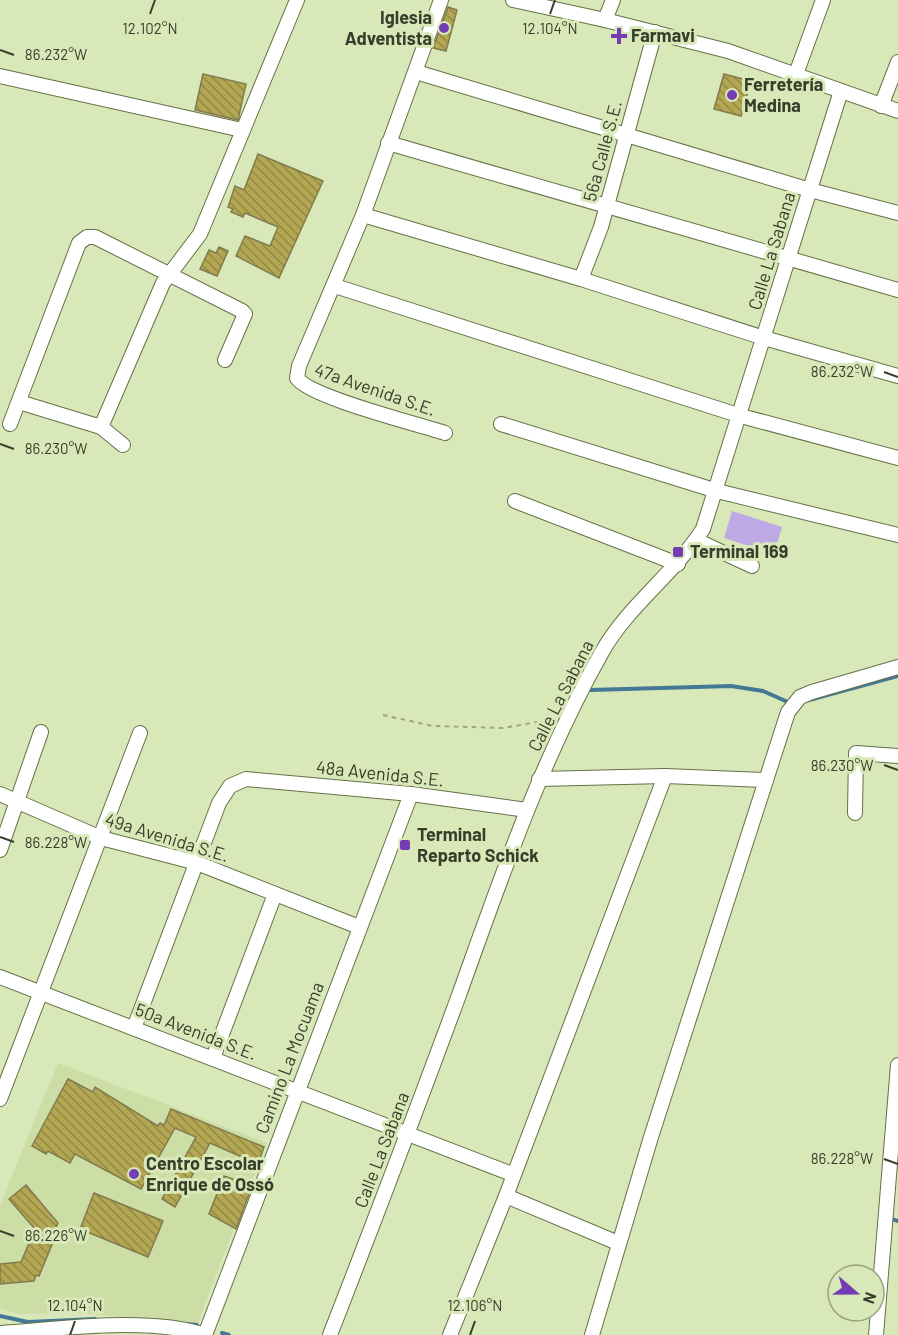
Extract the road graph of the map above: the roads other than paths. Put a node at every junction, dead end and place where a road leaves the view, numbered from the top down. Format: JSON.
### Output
{"nodes":[{"id":1,"x":297,"y":0,"type":"edge"},
{"id":2,"x":441,"y":0,"type":"edge"},
{"id":3,"x":513,"y":0,"type":"edge"},
{"id":4,"x":565,"y":0,"type":"edge"},
{"id":5,"x":613,"y":0,"type":"edge"},
{"id":6,"x":823,"y":0,"type":"edge"},
{"id":7,"x":578,"y":14,"type":"junction"},
{"id":8,"x":605,"y":20,"type":"junction"},
{"id":9,"x":655,"y":32,"type":"junction"},
{"id":10,"x":898,"y":62,"type":"edge"},
{"id":11,"x":416,"y":72,"type":"junction"},
{"id":12,"x":796,"y":74,"type":"junction"},
{"id":13,"x":0,"y":76,"type":"edge"},
{"id":14,"x":841,"y":91,"type":"junction"},
{"id":15,"x":881,"y":106,"type":"junction"},
{"id":16,"x":898,"y":111,"type":"edge"},
{"id":17,"x":242,"y":130,"type":"junction"},
{"id":18,"x":625,"y":136,"type":"junction"},
{"id":19,"x":388,"y":143,"type":"junction"},
{"id":20,"x":810,"y":190,"type":"junction"},
{"id":21,"x":607,"y":207,"type":"junction"},
{"id":22,"x":898,"y":213,"type":"edge"},
{"id":23,"x":363,"y":215,"type":"junction"},
{"id":24,"x":789,"y":258,"type":"junction"},
{"id":25,"x":170,"y":273,"type":"junction"},
{"id":26,"x":580,"y":279,"type":"junction"},
{"id":27,"x":335,"y":286,"type":"junction"},
{"id":28,"x":898,"y":290,"type":"edge"},
{"id":29,"x":764,"y":338,"type":"junction"},
{"id":30,"x":225,"y":360,"type":"dead end"},
{"id":31,"x":898,"y":376,"type":"edge"},
{"id":32,"x":19,"y":402,"type":"junction"},
{"id":33,"x":741,"y":416,"type":"junction"},
{"id":34,"x":10,"y":424,"type":"dead end"},
{"id":35,"x":501,"y":424,"type":"dead end"},
{"id":36,"x":101,"y":427,"type":"junction"},
{"id":37,"x":445,"y":433,"type":"dead end"},
{"id":38,"x":123,"y":445,"type":"dead end"},
{"id":39,"x":898,"y":458,"type":"edge"},
{"id":40,"x":717,"y":491,"type":"junction"},
{"id":41,"x":515,"y":501,"type":"dead end"},
{"id":42,"x":898,"y":535,"type":"edge"},
{"id":43,"x":696,"y":540,"type":"junction"},
{"id":44,"x":678,"y":564,"type":"junction"},
{"id":45,"x":752,"y":566,"type":"dead end"},
{"id":46,"x":898,"y":667,"type":"edge"},
{"id":47,"x":41,"y":732,"type":"dead end"},
{"id":48,"x":140,"y":732,"type":"dead end"},
{"id":49,"x":898,"y":756,"type":"edge"},
{"id":50,"x":665,"y":776,"type":"junction"},
{"id":51,"x":539,"y":779,"type":"junction"},
{"id":52,"x":765,"y":780,"type":"junction"},
{"id":53,"x":0,"y":794,"type":"edge"},
{"id":54,"x":411,"y":794,"type":"junction"},
{"id":55,"x":17,"y":801,"type":"junction"},
{"id":56,"x":527,"y":810,"type":"junction"},
{"id":57,"x":855,"y":813,"type":"dead end"},
{"id":58,"x":101,"y":838,"type":"junction"},
{"id":59,"x":0,"y":850,"type":"edge"},
{"id":60,"x":197,"y":863,"type":"junction"},
{"id":61,"x":275,"y":894,"type":"junction"},
{"id":62,"x":359,"y":927,"type":"junction"},
{"id":63,"x":0,"y":977,"type":"edge"},
{"id":64,"x":42,"y":993,"type":"junction"},
{"id":65,"x":134,"y":1028,"type":"junction"},
{"id":66,"x":213,"y":1058,"type":"junction"},
{"id":67,"x":898,"y":1065,"type":"edge"},
{"id":68,"x":898,"y":1071,"type":"edge"},
{"id":69,"x":296,"y":1090,"type":"junction"},
{"id":70,"x":0,"y":1100,"type":"edge"},
{"id":71,"x":896,"y":1119,"type":"edge"},
{"id":72,"x":409,"y":1132,"type":"junction"},
{"id":73,"x":512,"y":1174,"type":"junction"},
{"id":74,"x":506,"y":1196,"type":"junction"},
{"id":75,"x":892,"y":1214,"type":"edge"},
{"id":76,"x":618,"y":1243,"type":"junction"},
{"id":77,"x":80,"y":1331,"type":"edge"},
{"id":78,"x":0,"y":1333,"type":"edge"},
{"id":79,"x":205,"y":1335,"type":"edge"},
{"id":80,"x":330,"y":1335,"type":"edge"},
{"id":81,"x":450,"y":1335,"type":"edge"},
{"id":82,"x":592,"y":1335,"type":"edge"},
{"id":83,"x":876,"y":1335,"type":"edge"}],
"edges":[{"from":1,"to":17,"type":"street"},
{"from":2,"to":11,"type":"street"},
{"from":3,"to":7,"type":"street"},
{"from":4,"to":7,"type":"street"},
{"from":5,"to":8,"type":"street"},
{"from":6,"to":12,"type":"street"},
{"from":7,"to":8,"type":"street"},
{"from":8,"to":9,"type":"street"},
{"from":9,"to":12,"type":"street"},
{"from":9,"to":18,"type":"street","name":"56a Calle S.E."},
{"from":10,"to":15,"type":"street"},
{"from":11,"to":18,"type":"street"},
{"from":11,"to":19,"type":"street"},
{"from":12,"to":14,"type":"street"},
{"from":13,"to":17,"type":"street"},
{"from":14,"to":15,"type":"street"},
{"from":14,"to":20,"type":"street","name":"Calle La Sabana"},
{"from":15,"to":16,"type":"street"},
{"from":17,"to":25,"type":"street"},
{"from":18,"to":20,"type":"street"},
{"from":18,"to":21,"type":"street","name":"56a Calle S.E."},
{"from":19,"to":21,"type":"street"},
{"from":19,"to":23,"type":"street"},
{"from":20,"to":22,"type":"street"},
{"from":20,"to":24,"type":"street","name":"Calle La Sabana"},
{"from":21,"to":24,"type":"street"},
{"from":21,"to":26,"type":"street","name":"56a Calle S.E."},
{"from":23,"to":26,"type":"street"},
{"from":23,"to":27,"type":"street"},
{"from":24,"to":28,"type":"street"},
{"from":24,"to":29,"type":"street","name":"Calle La Sabana"},
{"from":25,"to":30,"type":"street"},
{"from":25,"to":32,"type":"street"},
{"from":25,"to":36,"type":"street"},
{"from":26,"to":29,"type":"street"},
{"from":27,"to":33,"type":"street"},
{"from":27,"to":37,"type":"street","name":"47a Avenida S.E."},
{"from":29,"to":31,"type":"street"},
{"from":29,"to":33,"type":"street","name":"Calle La Sabana"},
{"from":32,"to":34,"type":"street"},
{"from":32,"to":36,"type":"street"},
{"from":33,"to":39,"type":"street"},
{"from":33,"to":40,"type":"street","name":"Calle La Sabana"},
{"from":35,"to":40,"type":"street"},
{"from":36,"to":38,"type":"street"},
{"from":40,"to":42,"type":"street"},
{"from":40,"to":43,"type":"street","name":"Calle La Sabana"},
{"from":41,"to":44,"type":"street"},
{"from":43,"to":44,"type":"street","name":"Calle La Sabana"},
{"from":43,"to":45,"type":"street"},
{"from":44,"to":51,"type":"street","name":"Calle La Sabana"},
{"from":46,"to":52,"type":"street"},
{"from":47,"to":55,"type":"street"},
{"from":48,"to":58,"type":"street"},
{"from":49,"to":57,"type":"street"},
{"from":50,"to":51,"type":"street"},
{"from":50,"to":52,"type":"street"},
{"from":50,"to":73,"type":"street"},
{"from":51,"to":56,"type":"street","name":"Calle La Sabana"},
{"from":52,"to":76,"type":"street"},
{"from":53,"to":55,"type":"street","name":"49a Avenida S.E."},
{"from":54,"to":56,"type":"street","name":"48a Avenida S.E."},
{"from":54,"to":60,"type":"street","name":"48a Avenida S.E."},
{"from":54,"to":62,"type":"street","name":"Camino La Mocuama"},
{"from":55,"to":58,"type":"street","name":"49a Avenida S.E."},
{"from":55,"to":59,"type":"street"},
{"from":56,"to":72,"type":"street","name":"Calle La Sabana"},
{"from":58,"to":60,"type":"street","name":"49a Avenida S.E."},
{"from":58,"to":64,"type":"street"},
{"from":60,"to":61,"type":"street","name":"49a Avenida S.E."},
{"from":60,"to":65,"type":"street"},
{"from":61,"to":62,"type":"street","name":"49a Avenida S.E."},
{"from":61,"to":66,"type":"street"},
{"from":62,"to":69,"type":"street","name":"Camino La Mocuama"},
{"from":63,"to":64,"type":"street","name":"50a Avenida S.E."},
{"from":64,"to":65,"type":"street","name":"50a Avenida S.E."},
{"from":64,"to":70,"type":"street"},
{"from":65,"to":66,"type":"street","name":"50a Avenida S.E."},
{"from":66,"to":69,"type":"street","name":"50a Avenida S.E."},
{"from":67,"to":68,"type":"street"},
{"from":68,"to":71,"type":"street"},
{"from":69,"to":72,"type":"street","name":"50a Avenida S.E."},
{"from":69,"to":79,"type":"street","name":"Camino La Mocuama"},
{"from":71,"to":75,"type":"street"},
{"from":72,"to":73,"type":"street","name":"50a Avenida S.E."},
{"from":72,"to":80,"type":"street","name":"Calle La Sabana"},
{"from":73,"to":74,"type":"street"},
{"from":74,"to":76,"type":"street"},
{"from":74,"to":81,"type":"street"},
{"from":75,"to":83,"type":"street"},
{"from":76,"to":82,"type":"street"},
{"from":77,"to":78,"type":"street"},
{"from":77,"to":79,"type":"street"}]}
